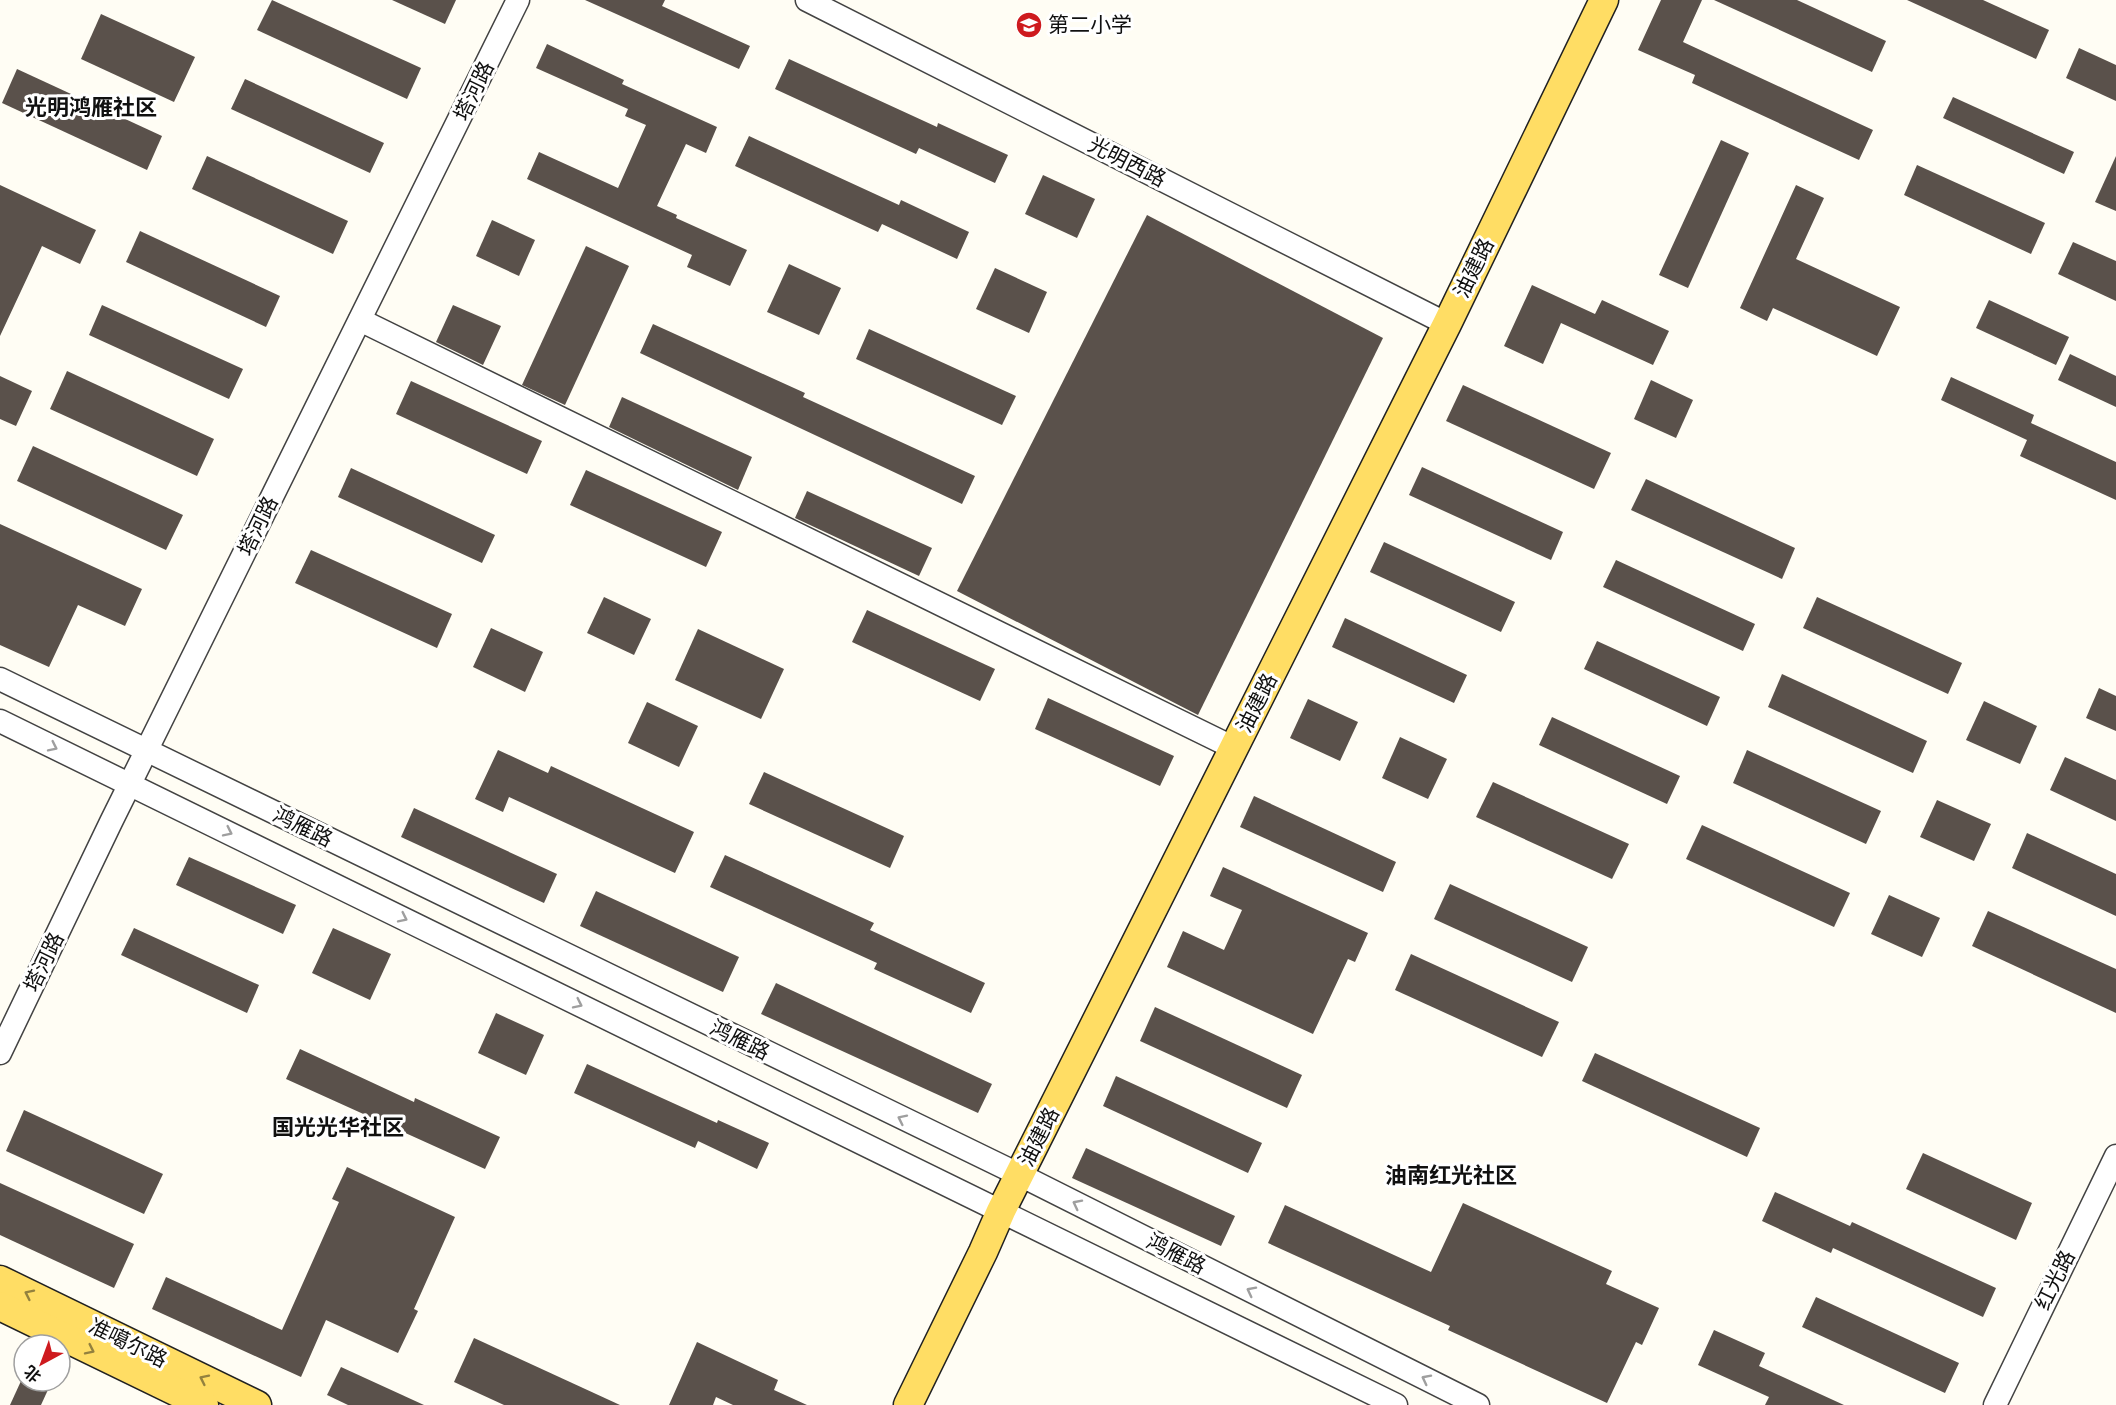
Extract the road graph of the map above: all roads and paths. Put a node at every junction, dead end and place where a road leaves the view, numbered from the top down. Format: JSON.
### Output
{"nodes":[{"id":1,"x":519,"y":0,"type":"edge"},
{"id":2,"x":807,"y":0,"type":"edge"},
{"id":3,"x":1605,"y":0,"type":"edge"},
{"id":4,"x":360,"y":320,"type":"junction"},
{"id":5,"x":1447,"y":324,"type":"junction"},
{"id":6,"x":0,"y":679,"type":"edge"},
{"id":7,"x":0,"y":721,"type":"edge"},
{"id":8,"x":1234,"y":748,"type":"junction"},
{"id":9,"x":148,"y":751,"type":"junction"},
{"id":10,"x":131,"y":784,"type":"junction"},
{"id":11,"x":0,"y":1053,"type":"edge"},
{"id":12,"x":2116,"y":1155,"type":"edge"},
{"id":13,"x":1020,"y":1175,"type":"junction"},
{"id":14,"x":1001,"y":1211,"type":"junction"},
{"id":15,"x":0,"y":1280,"type":"edge"},
{"id":16,"x":0,"y":1306,"type":"edge"},
{"id":17,"x":204,"y":1405,"type":"edge"},
{"id":18,"x":257,"y":1405,"type":"edge"},
{"id":19,"x":908,"y":1405,"type":"edge"},
{"id":20,"x":1396,"y":1405,"type":"edge"},
{"id":21,"x":1478,"y":1405,"type":"edge"},
{"id":22,"x":1995,"y":1405,"type":"edge"}],
"edges":[{"from":1,"to":4,"type":"street","name":"塔河路"},
{"from":2,"to":5,"type":"street","name":"光明西路"},
{"from":3,"to":5,"type":"main road","name":"油建路"},
{"from":4,"to":8,"type":"street"},
{"from":4,"to":9,"type":"street","name":"塔河路"},
{"from":5,"to":8,"type":"main road","name":"油建路"},
{"from":6,"to":9,"type":"street","name":"鸿雁路"},
{"from":7,"to":10,"type":"street","name":"鸿雁路","one_way":true},
{"from":8,"to":13,"type":"main road","name":"油建路"},
{"from":9,"to":10,"type":"street","name":"塔河路"},
{"from":13,"to":9,"type":"street","name":"鸿雁路","one_way":true},
{"from":10,"to":11,"type":"street","name":"塔河路"},
{"from":10,"to":14,"type":"street","name":"鸿雁路","one_way":true},
{"from":12,"to":22,"type":"street","name":"红光路"},
{"from":13,"to":14,"type":"main road","name":"油建路"},
{"from":21,"to":13,"type":"street","name":"鸿雁路","one_way":true},
{"from":14,"to":19,"type":"main road","name":"油建路"},
{"from":14,"to":20,"type":"street","name":"鸿雁路"},
{"from":18,"to":15,"type":"main road","name":"准噶尔路","one_way":true},
{"from":16,"to":17,"type":"main road","name":"准噶尔路","one_way":true}]}
